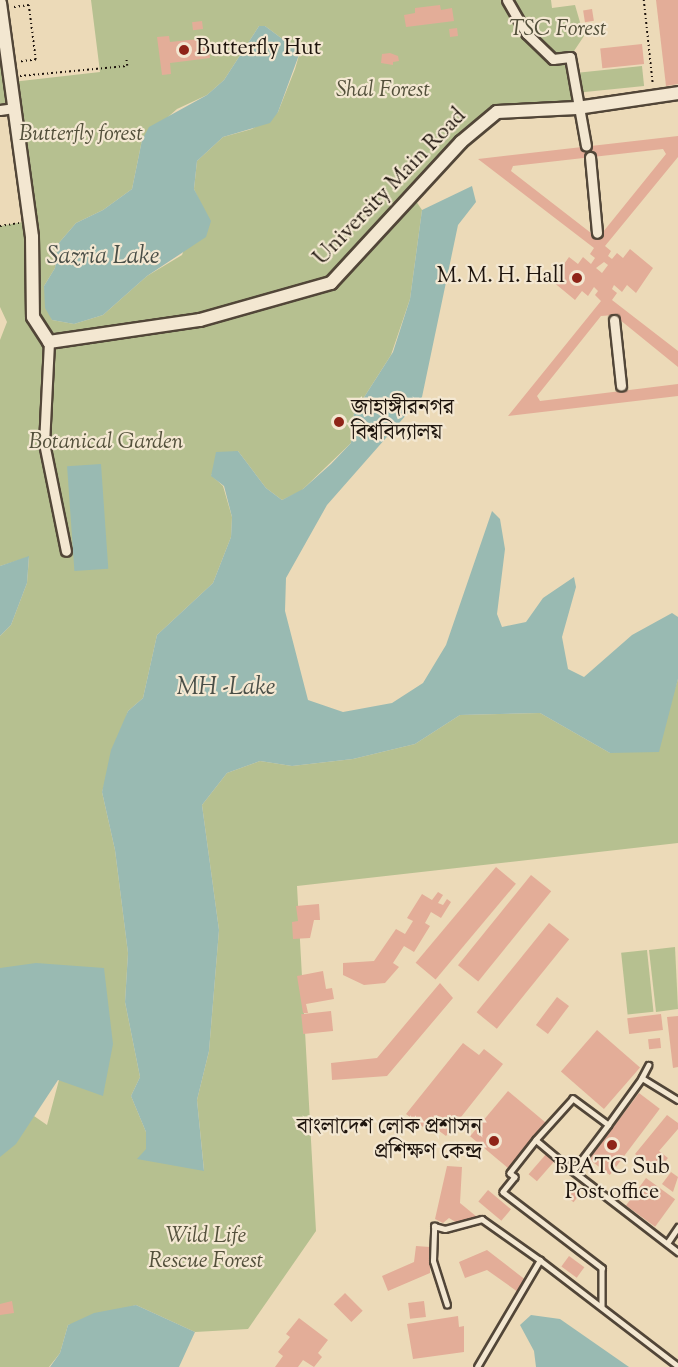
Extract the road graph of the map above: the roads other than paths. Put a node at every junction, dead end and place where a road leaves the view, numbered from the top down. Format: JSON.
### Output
{"nodes":[{"id":1,"x":507,"y":0,"type":"edge"},
{"id":2,"x":0,"y":7,"type":"edge"},
{"id":3,"x":678,"y":93,"type":"edge"},
{"id":4,"x":15,"y":108,"type":"junction"},
{"id":5,"x":577,"y":108,"type":"junction"},
{"id":6,"x":0,"y":110,"type":"edge"},
{"id":7,"x":586,"y":147,"type":"dead end"},
{"id":8,"x":590,"y":157,"type":"dead end"},
{"id":9,"x":597,"y":233,"type":"dead end"},
{"id":10,"x":614,"y":320,"type":"dead end"},
{"id":11,"x":49,"y":342,"type":"junction"},
{"id":12,"x":621,"y":386,"type":"dead end"},
{"id":13,"x":66,"y":551,"type":"dead end"},
{"id":14,"x":649,"y":1065,"type":"dead end"},
{"id":15,"x":642,"y":1078,"type":"junction"},
{"id":16,"x":678,"y":1100,"type":"edge"},
{"id":17,"x":608,"y":1125,"type":"junction"},
{"id":18,"x":536,"y":1140,"type":"junction"},
{"id":19,"x":573,"y":1171,"type":"junction"},
{"id":20,"x":678,"y":1227,"type":"edge"},
{"id":21,"x":668,"y":1242,"type":"junction"},
{"id":22,"x":678,"y":1252,"type":"edge"},
{"id":23,"x":540,"y":1260,"type":"junction"},
{"id":24,"x":447,"y":1305,"type":"dead end"},
{"id":25,"x":602,"y":1306,"type":"junction"},
{"id":26,"x":678,"y":1366,"type":"edge"},
{"id":27,"x":477,"y":1367,"type":"edge"}],
"edges":[{"from":1,"to":5,"type":"street"},
{"from":2,"to":4,"type":"street"},
{"from":3,"to":5,"type":"street","name":"University Main Road"},
{"from":4,"to":6,"type":"street"},
{"from":4,"to":11,"type":"street"},
{"from":5,"to":7,"type":"street"},
{"from":5,"to":11,"type":"street","name":"University Main Road"},
{"from":8,"to":9,"type":"street"},
{"from":10,"to":12,"type":"street"},
{"from":11,"to":13,"type":"street"},
{"from":14,"to":15,"type":"lane"},
{"from":15,"to":16,"type":"lane"},
{"from":15,"to":17,"type":"lane"},
{"from":17,"to":18,"type":"lane"},
{"from":17,"to":19,"type":"lane"},
{"from":18,"to":19,"type":"lane"},
{"from":18,"to":25,"type":"lane"},
{"from":19,"to":21,"type":"lane"},
{"from":20,"to":21,"type":"lane"},
{"from":21,"to":22,"type":"lane"},
{"from":23,"to":24,"type":"lane"},
{"from":23,"to":25,"type":"lane"},
{"from":23,"to":27,"type":"lane"},
{"from":25,"to":26,"type":"lane"}]}
